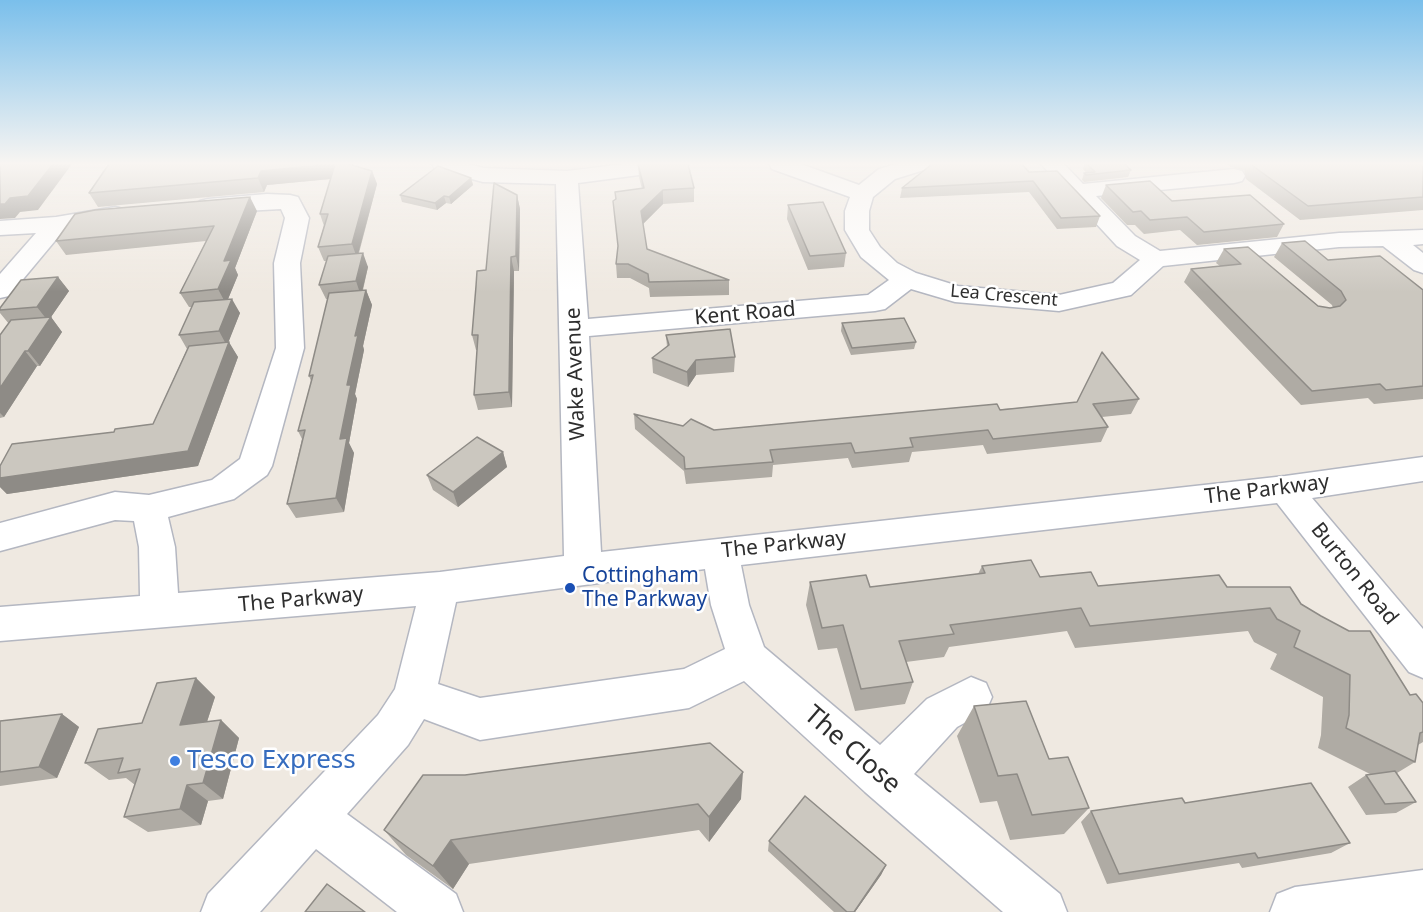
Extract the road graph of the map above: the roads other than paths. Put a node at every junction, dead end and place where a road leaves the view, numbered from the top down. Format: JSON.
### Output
{"nodes":[{"id":1,"x":202,"y":207,"type":"edge"},
{"id":2,"x":292,"y":207,"type":"edge"},
{"id":3,"x":569,"y":207,"type":"edge"},
{"id":4,"x":858,"y":207,"type":"edge"},
{"id":5,"x":1093,"y":207,"type":"edge"},
{"id":6,"x":185,"y":208,"type":"edge"},
{"id":7,"x":139,"y":212,"type":"edge"},
{"id":8,"x":56,"y":224,"type":"junction"},
{"id":9,"x":0,"y":228,"type":"edge"},
{"id":10,"x":1387,"y":237,"type":"junction"},
{"id":11,"x":1423,"y":237,"type":"edge"},
{"id":12,"x":1248,"y":251,"type":"junction"},
{"id":13,"x":1156,"y":259,"type":"junction"},
{"id":14,"x":1423,"y":265,"type":"edge"},
{"id":15,"x":1275,"y":274,"type":"edge"},
{"id":16,"x":907,"y":279,"type":"junction"},
{"id":17,"x":0,"y":290,"type":"edge"},
{"id":18,"x":575,"y":329,"type":"junction"},
{"id":19,"x":1423,"y":469,"type":"edge"},
{"id":20,"x":1285,"y":489,"type":"junction"},
{"id":21,"x":148,"y":509,"type":"junction"},
{"id":22,"x":0,"y":537,"type":"edge"},
{"id":23,"x":720,"y":552,"type":"junction"},
{"id":24,"x":583,"y":570,"type":"junction"},
{"id":25,"x":440,"y":588,"type":"junction"},
{"id":26,"x":160,"y":612,"type":"junction"},
{"id":27,"x":0,"y":624,"type":"edge"},
{"id":28,"x":748,"y":658,"type":"junction"},
{"id":29,"x":1423,"y":659,"type":"edge"},
{"id":30,"x":414,"y":696,"type":"junction"},
{"id":31,"x":971,"y":697,"type":"dead end"},
{"id":32,"x":881,"y":776,"type":"junction"},
{"id":33,"x":313,"y":817,"type":"junction"},
{"id":34,"x":1423,"y":895,"type":"edge"},
{"id":35,"x":226,"y":912,"type":"edge"},
{"id":36,"x":438,"y":912,"type":"edge"},
{"id":37,"x":1041,"y":912,"type":"edge"},
{"id":38,"x":1295,"y":912,"type":"edge"}],
"edges":[{"from":1,"to":6,"type":"street"},
{"from":2,"to":21,"type":"street"},
{"from":3,"to":18,"type":"street","name":"Wake Avenue"},
{"from":4,"to":16,"type":"street","name":"Lea Crescent"},
{"from":5,"to":13,"type":"street"},
{"from":7,"to":8,"type":"street"},
{"from":8,"to":9,"type":"street"},
{"from":8,"to":17,"type":"street"},
{"from":10,"to":11,"type":"street"},
{"from":10,"to":12,"type":"street"},
{"from":10,"to":14,"type":"street"},
{"from":12,"to":13,"type":"street"},
{"from":12,"to":15,"type":"street"},
{"from":13,"to":16,"type":"street","name":"Lea Crescent"},
{"from":16,"to":18,"type":"street","name":"Kent Road"},
{"from":18,"to":24,"type":"street","name":"Wake Avenue"},
{"from":19,"to":20,"type":"street","name":"The Parkway"},
{"from":20,"to":23,"type":"street","name":"The Parkway"},
{"from":20,"to":29,"type":"street","name":"Burton Road"},
{"from":21,"to":22,"type":"street"},
{"from":21,"to":26,"type":"street"},
{"from":23,"to":24,"type":"street","name":"The Parkway"},
{"from":23,"to":28,"type":"street","name":"The Close"},
{"from":24,"to":25,"type":"street","name":"The Parkway"},
{"from":25,"to":26,"type":"street","name":"The Parkway"},
{"from":25,"to":30,"type":"street"},
{"from":26,"to":27,"type":"street","name":"The Parkway"},
{"from":28,"to":30,"type":"street"},
{"from":28,"to":32,"type":"street","name":"The Close"},
{"from":30,"to":33,"type":"street"},
{"from":31,"to":32,"type":"street"},
{"from":32,"to":37,"type":"street","name":"The Close"},
{"from":33,"to":35,"type":"street"},
{"from":33,"to":36,"type":"street"},
{"from":34,"to":38,"type":"street"}]}
